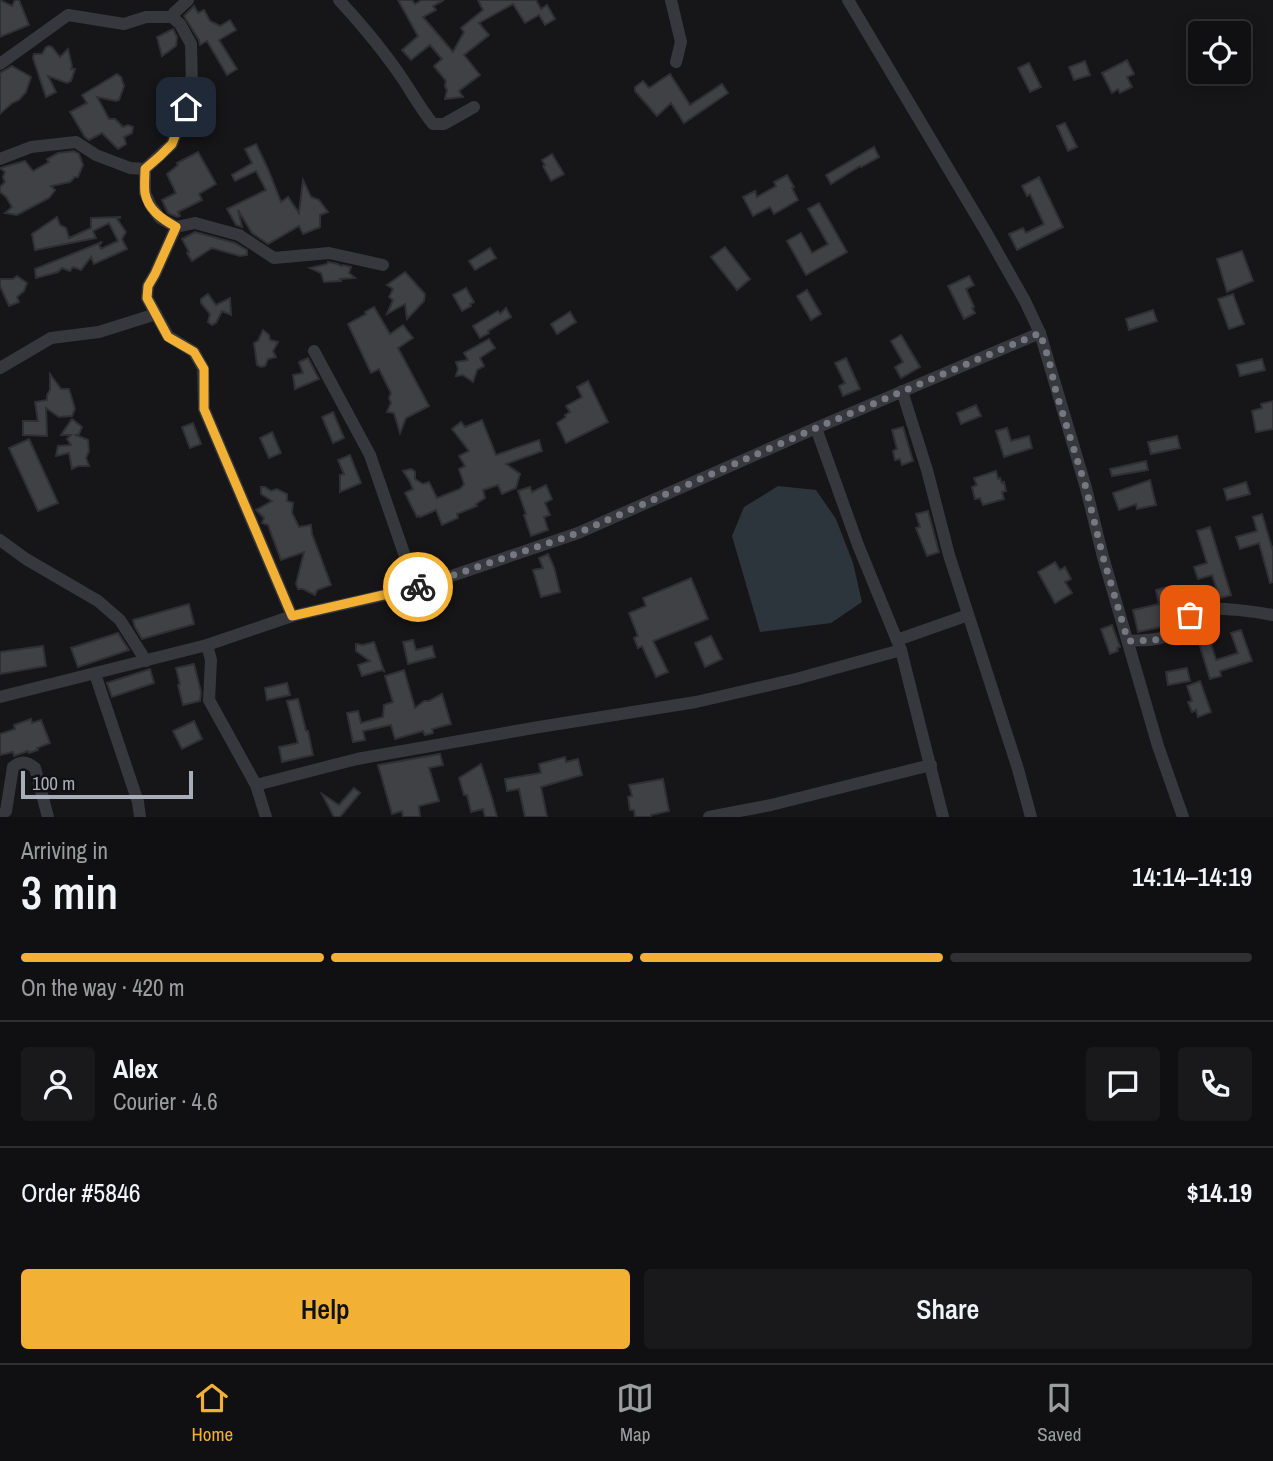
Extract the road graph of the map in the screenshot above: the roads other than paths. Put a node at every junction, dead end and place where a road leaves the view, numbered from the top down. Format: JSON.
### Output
{"nodes":[{"id":1,"x":188,"y":0,"type":"edge"},
{"id":2,"x":338,"y":0,"type":"edge"},
{"id":3,"x":671,"y":0,"type":"edge"},
{"id":4,"x":848,"y":0,"type":"edge"},
{"id":5,"x":173,"y":17,"type":"junction"},
{"id":6,"x":676,"y":62,"type":"dead end"},
{"id":7,"x":0,"y":65,"type":"edge"},
{"id":8,"x":474,"y":107,"type":"dead end"},
{"id":9,"x":0,"y":159,"type":"edge"},
{"id":10,"x":145,"y":169,"type":"junction"},
{"id":11,"x":176,"y":227,"type":"junction"},
{"id":12,"x":383,"y":265,"type":"dead end"},
{"id":13,"x":156,"y":314,"type":"junction"},
{"id":14,"x":1040,"y":333,"type":"junction"},
{"id":15,"x":314,"y":351,"type":"dead end"},
{"id":16,"x":0,"y":368,"type":"edge"},
{"id":17,"x":902,"y":391,"type":"junction"},
{"id":18,"x":816,"y":428,"type":"junction"},
{"id":19,"x":0,"y":540,"type":"edge"},
{"id":20,"x":416,"y":588,"type":"junction"},
{"id":21,"x":968,"y":615,"type":"junction"},
{"id":22,"x":1273,"y":615,"type":"edge"},
{"id":23,"x":292,"y":616,"type":"junction"},
{"id":24,"x":1128,"y":641,"type":"junction"},
{"id":25,"x":207,"y":645,"type":"junction"},
{"id":26,"x":899,"y":645,"type":"junction"},
{"id":27,"x":146,"y":661,"type":"junction"},
{"id":28,"x":95,"y":674,"type":"junction"},
{"id":29,"x":0,"y":697,"type":"edge"},
{"id":30,"x":931,"y":765,"type":"junction"},
{"id":31,"x":256,"y":785,"type":"junction"},
{"id":32,"x":0,"y":816,"type":"edge"},
{"id":33,"x":48,"y":817,"type":"edge"},
{"id":34,"x":140,"y":817,"type":"edge"},
{"id":35,"x":266,"y":817,"type":"edge"},
{"id":36,"x":709,"y":817,"type":"edge"},
{"id":37,"x":943,"y":817,"type":"edge"},
{"id":38,"x":1031,"y":817,"type":"edge"},
{"id":39,"x":1182,"y":817,"type":"edge"}],
"edges":[{"from":1,"to":5,"type":"street"},
{"from":2,"to":8,"type":"street"},
{"from":3,"to":6,"type":"street"},
{"from":4,"to":14,"type":"street"},
{"from":5,"to":7,"type":"street"},
{"from":5,"to":10,"type":"street"},
{"from":9,"to":10,"type":"street"},
{"from":10,"to":11,"type":"street"},
{"from":11,"to":12,"type":"street"},
{"from":11,"to":13,"type":"street"},
{"from":13,"to":16,"type":"street"},
{"from":13,"to":23,"type":"street"},
{"from":14,"to":17,"type":"street"},
{"from":14,"to":24,"type":"street"},
{"from":15,"to":20,"type":"street"},
{"from":17,"to":18,"type":"street"},
{"from":17,"to":21,"type":"street"},
{"from":18,"to":20,"type":"street"},
{"from":18,"to":26,"type":"street"},
{"from":19,"to":27,"type":"street"},
{"from":20,"to":23,"type":"street"},
{"from":21,"to":26,"type":"street"},
{"from":21,"to":38,"type":"street"},
{"from":22,"to":24,"type":"street"},
{"from":23,"to":25,"type":"street"},
{"from":24,"to":39,"type":"street"},
{"from":25,"to":27,"type":"street"},
{"from":25,"to":31,"type":"street"},
{"from":26,"to":30,"type":"street"},
{"from":26,"to":31,"type":"street"},
{"from":27,"to":28,"type":"street"},
{"from":28,"to":29,"type":"street"},
{"from":28,"to":34,"type":"street"},
{"from":30,"to":36,"type":"street"},
{"from":30,"to":37,"type":"street"},
{"from":31,"to":35,"type":"street"},
{"from":32,"to":33,"type":"street"}]}
